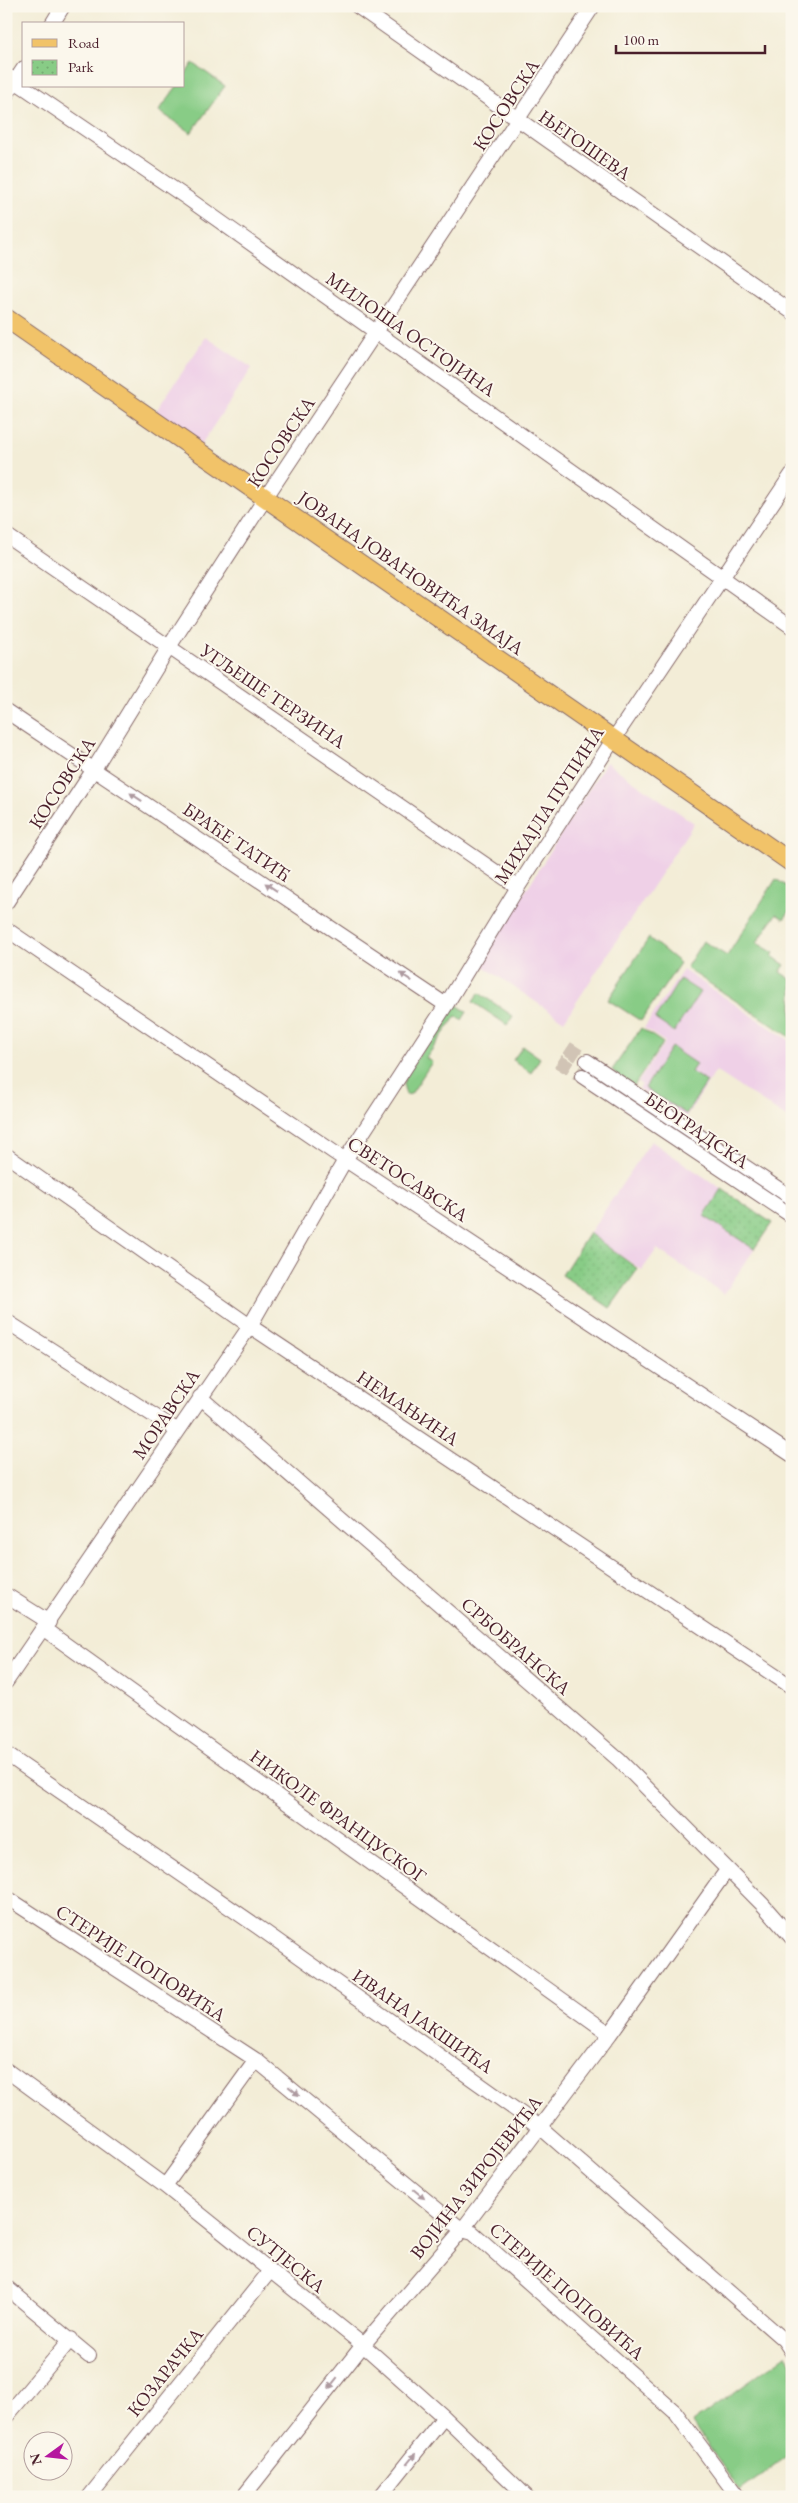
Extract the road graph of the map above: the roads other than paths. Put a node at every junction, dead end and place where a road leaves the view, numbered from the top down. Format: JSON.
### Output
{"nodes":[{"id":1,"x":63,"y":6,"type":"edge"},
{"id":2,"x":593,"y":6,"type":"edge"},
{"id":3,"x":361,"y":7,"type":"edge"},
{"id":4,"x":53,"y":22,"type":"edge"},
{"id":5,"x":22,"y":70,"type":"edge"},
{"id":6,"x":11,"y":78,"type":"edge"},
{"id":7,"x":22,"y":86,"type":"edge"},
{"id":8,"x":26,"y":88,"type":"edge"},
{"id":9,"x":6,"y":95,"type":"edge"},
{"id":10,"x":518,"y":121,"type":"junction"},
{"id":11,"x":792,"y":312,"type":"edge"},
{"id":12,"x":6,"y":318,"type":"edge"},
{"id":13,"x":377,"y":333,"type":"junction"},
{"id":14,"x":792,"y":474,"type":"edge"},
{"id":15,"x":266,"y":497,"type":"junction"},
{"id":16,"x":6,"y":535,"type":"edge"},
{"id":17,"x":722,"y":579,"type":"junction"},
{"id":18,"x":792,"y":627,"type":"edge"},
{"id":19,"x":168,"y":647,"type":"junction"},
{"id":20,"x":6,"y":711,"type":"edge"},
{"id":21,"x":613,"y":740,"type":"junction"},
{"id":22,"x":94,"y":769,"type":"junction"},
{"id":23,"x":792,"y":863,"type":"edge"},
{"id":24,"x":518,"y":886,"type":"junction"},
{"id":25,"x":6,"y":902,"type":"edge"},
{"id":26,"x":6,"y":929,"type":"edge"},
{"id":27,"x":446,"y":1004,"type":"junction"},
{"id":28,"x":587,"y":1062,"type":"tunnel mouth"},
{"id":29,"x":582,"y":1076,"type":"tunnel mouth"},
{"id":30,"x":6,"y":1155,"type":"edge"},
{"id":31,"x":345,"y":1160,"type":"junction"},
{"id":32,"x":792,"y":1198,"type":"edge"},
{"id":33,"x":792,"y":1216,"type":"edge"},
{"id":34,"x":6,"y":1321,"type":"edge"},
{"id":35,"x":250,"y":1326,"type":"junction"},
{"id":36,"x":200,"y":1397,"type":"junction"},
{"id":37,"x":178,"y":1431,"type":"junction"},
{"id":38,"x":792,"y":1455,"type":"edge"},
{"id":39,"x":6,"y":1595,"type":"edge"},
{"id":40,"x":46,"y":1626,"type":"junction"},
{"id":41,"x":6,"y":1682,"type":"edge"},
{"id":42,"x":792,"y":1687,"type":"edge"},
{"id":43,"x":6,"y":1754,"type":"edge"},
{"id":44,"x":727,"y":1870,"type":"junction"},
{"id":45,"x":6,"y":1897,"type":"edge"},
{"id":46,"x":792,"y":1938,"type":"edge"},
{"id":47,"x":610,"y":2034,"type":"junction"},
{"id":48,"x":256,"y":2060,"type":"junction"},
{"id":49,"x":6,"y":2070,"type":"edge"},
{"id":50,"x":540,"y":2127,"type":"junction"},
{"id":51,"x":165,"y":2186,"type":"junction"},
{"id":52,"x":462,"y":2230,"type":"junction"},
{"id":53,"x":270,"y":2270,"type":"junction"},
{"id":54,"x":6,"y":2287,"type":"edge"},
{"id":55,"x":71,"y":2339,"type":"junction"},
{"id":56,"x":363,"y":2344,"type":"junction"},
{"id":57,"x":792,"y":2352,"type":"edge"},
{"id":58,"x":89,"y":2356,"type":"dead end"},
{"id":59,"x":6,"y":2417,"type":"edge"},
{"id":60,"x":444,"y":2417,"type":"junction"},
{"id":61,"x":90,"y":2497,"type":"edge"},
{"id":62,"x":243,"y":2497,"type":"edge"},
{"id":63,"x":380,"y":2497,"type":"edge"},
{"id":64,"x":528,"y":2497,"type":"edge"},
{"id":65,"x":738,"y":2497,"type":"edge"}],
"edges":[{"from":1,"to":4,"type":"street"},
{"from":2,"to":10,"type":"street","name":"КОСОВСКА"},
{"from":3,"to":10,"type":"street","name":"ЊЕГОШЕВА"},
{"from":5,"to":6,"type":"street"},
{"from":6,"to":7,"type":"street","name":"МИЛОША ОСТОЈИНА"},
{"from":6,"to":9,"type":"street"},
{"from":8,"to":13,"type":"street","name":"МИЛОША ОСТОЈИНА"},
{"from":10,"to":11,"type":"street","name":"ЊЕГОШЕВА"},
{"from":10,"to":13,"type":"street","name":"КОСОВСКА"},
{"from":12,"to":15,"type":"main road","name":"ЈОВАНА ЈОВАНОВИЋА ЗМАЈА"},
{"from":13,"to":15,"type":"street","name":"КОСОВСКА"},
{"from":13,"to":17,"type":"street","name":"МИЛОША ОСТОЈИНА"},
{"from":14,"to":17,"type":"street","name":"МИХАЈЛА ПУПИНА"},
{"from":15,"to":19,"type":"street","name":"КОСОВСКА"},
{"from":15,"to":21,"type":"main road","name":"ЈОВАНА ЈОВАНОВИЋА ЗМАЈА"},
{"from":16,"to":19,"type":"street","name":"УГЉЕШЕ ТЕРЗИНА"},
{"from":17,"to":18,"type":"street","name":"МИЛОША ОСТОЈИНА"},
{"from":17,"to":21,"type":"street","name":"МИХАЈЛА ПУПИНА"},
{"from":19,"to":22,"type":"street","name":"КОСОВСКА"},
{"from":19,"to":24,"type":"street","name":"УГЉЕШЕ ТЕРЗИНА"},
{"from":20,"to":22,"type":"street","name":"БРАЋЕ ТАТИЋ"},
{"from":21,"to":23,"type":"main road","name":"ЈОВАНА ЈОВАНОВИЋА ЗМАЈА"},
{"from":21,"to":24,"type":"street","name":"МИХАЈЛА ПУПИНА"},
{"from":22,"to":25,"type":"street","name":"КОСОВСКА"},
{"from":27,"to":22,"type":"street","name":"БРАЋЕ ТАТИЋ","one_way":true},
{"from":24,"to":27,"type":"street","name":"МИХАЈЛА ПУПИНА"},
{"from":26,"to":31,"type":"street","name":"СВЕТОСАВСКА"},
{"from":27,"to":31,"type":"street","name":"МИХАЈЛА ПУПИНА"},
{"from":28,"to":32,"type":"street","name":"БЕОГРАДСКА"},
{"from":29,"to":33,"type":"street","name":"БЕОГРАДСКА"},
{"from":30,"to":35,"type":"street","name":"НЕМАЊИНА"},
{"from":31,"to":35,"type":"street","name":"МОРАВСКА"},
{"from":31,"to":38,"type":"street","name":"СВЕТОСАВСКА"},
{"from":34,"to":37,"type":"street"},
{"from":35,"to":36,"type":"street","name":"МОРАВСКА"},
{"from":35,"to":42,"type":"street","name":"НЕМАЊИНА"},
{"from":36,"to":37,"type":"street","name":"МОРАВСКА"},
{"from":36,"to":44,"type":"street","name":"СРБОБРАНСКА"},
{"from":37,"to":40,"type":"street","name":"МОРАВСКА"},
{"from":39,"to":40,"type":"street","name":"НИКОЛЕ ФРАНЦУСКОГ"},
{"from":40,"to":41,"type":"street","name":"МОРАВСКА"},
{"from":40,"to":47,"type":"street","name":"НИКОЛЕ ФРАНЦУСКОГ"},
{"from":43,"to":50,"type":"street","name":"ИВАНА ЈАКШИЋА"},
{"from":44,"to":46,"type":"street","name":"СРБОБРАНСКА"},
{"from":44,"to":47,"type":"street","name":"ВОЈИНА ЗИРОЈЕВИЋА"},
{"from":45,"to":48,"type":"street","name":"СТЕРИЈЕ ПОПОВИЋА"},
{"from":47,"to":50,"type":"street","name":"ВОЈИНА ЗИРОЈЕВИЋА"},
{"from":48,"to":51,"type":"street"},
{"from":48,"to":52,"type":"street","name":"СТЕРИЈЕ ПОПОВИЋА","one_way":true},
{"from":49,"to":51,"type":"street","name":"СУТЈЕСКА"},
{"from":50,"to":52,"type":"street","name":"ВОЈИНА ЗИРОЈЕВИЋА"},
{"from":50,"to":57,"type":"street","name":"ИВАНА ЈАКШИЋА"},
{"from":51,"to":53,"type":"street","name":"СУТЈЕСКА"},
{"from":52,"to":56,"type":"street","name":"ВОЈИНА ЗИРОЈЕВИЋА"},
{"from":52,"to":65,"type":"street","name":"СТЕРИЈЕ ПОПОВИЋА"},
{"from":53,"to":56,"type":"street","name":"СУТЈЕСКА"},
{"from":53,"to":61,"type":"street","name":"КОЗАРАЧКА"},
{"from":54,"to":55,"type":"street"},
{"from":55,"to":58,"type":"street"},
{"from":55,"to":59,"type":"street"},
{"from":56,"to":60,"type":"street","name":"СУТЈЕСКА"},
{"from":56,"to":62,"type":"street","name":"ВОЈИНА ЗИРОЈЕВИЋА","one_way":true},
{"from":63,"to":60,"type":"street","one_way":true},
{"from":60,"to":64,"type":"street","name":"СУТЈЕСКА"}]}
